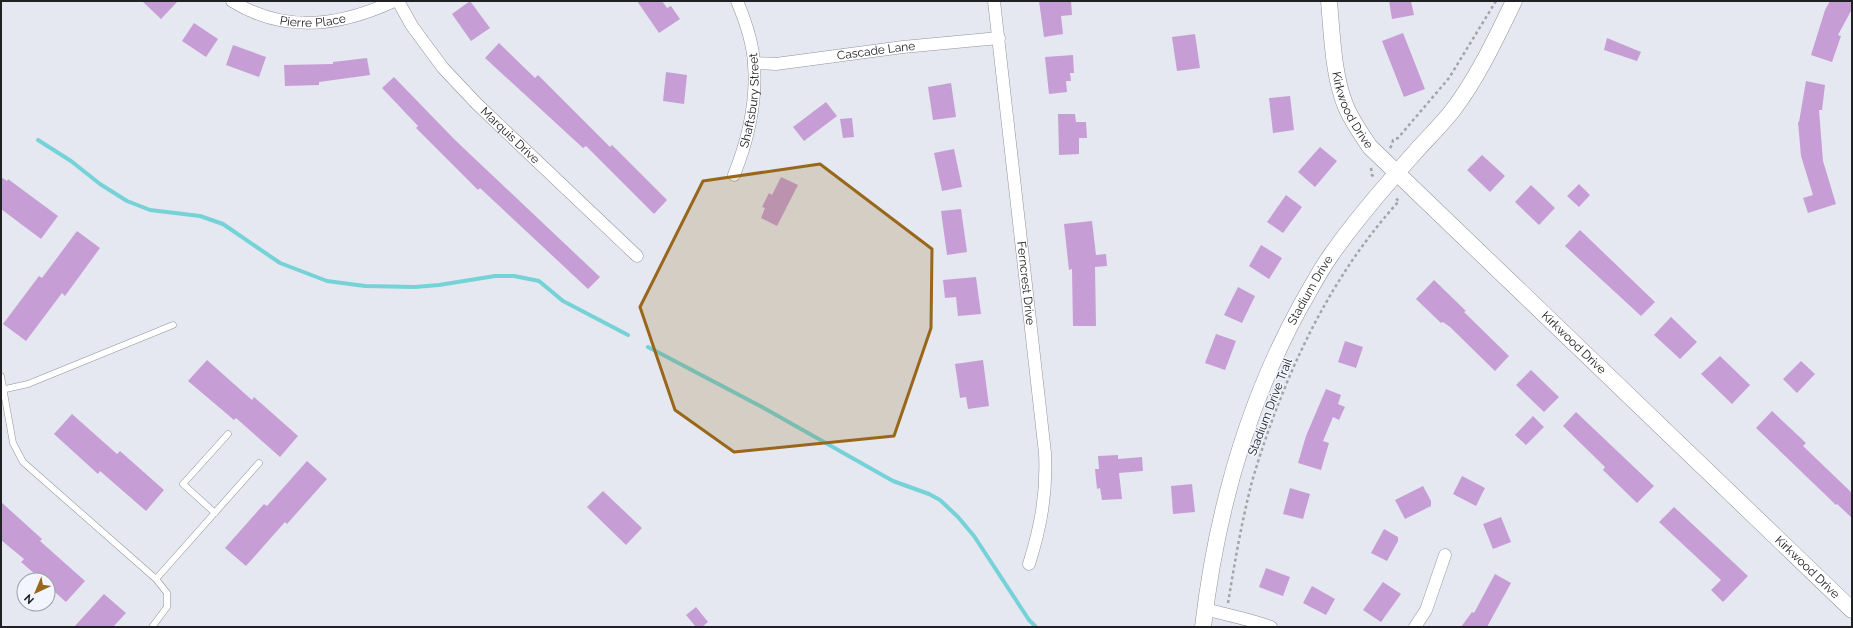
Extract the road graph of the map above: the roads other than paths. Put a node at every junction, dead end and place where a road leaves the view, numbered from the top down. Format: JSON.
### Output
{"nodes":[{"id":1,"x":232,"y":1,"type":"edge"},
{"id":2,"x":394,"y":1,"type":"edge"},
{"id":3,"x":398,"y":1,"type":"edge"},
{"id":4,"x":737,"y":1,"type":"edge"},
{"id":5,"x":994,"y":1,"type":"edge"},
{"id":6,"x":1329,"y":1,"type":"edge"},
{"id":7,"x":1514,"y":1,"type":"edge"},
{"id":8,"x":999,"y":38,"type":"junction"},
{"id":9,"x":754,"y":63,"type":"junction"},
{"id":10,"x":1396,"y":174,"type":"junction"},
{"id":11,"x":734,"y":175,"type":"dead end"},
{"id":12,"x":638,"y":256,"type":"dead end"},
{"id":13,"x":173,"y":325,"type":"dead end"},
{"id":14,"x":1,"y":376,"type":"edge"},
{"id":15,"x":2,"y":390,"type":"edge"},
{"id":16,"x":228,"y":434,"type":"dead end"},
{"id":17,"x":259,"y":463,"type":"dead end"},
{"id":18,"x":215,"y":513,"type":"junction"},
{"id":19,"x":1445,"y":555,"type":"dead end"},
{"id":20,"x":1029,"y":564,"type":"dead end"},
{"id":21,"x":156,"y":579,"type":"junction"},
{"id":22,"x":1205,"y":609,"type":"junction"},
{"id":23,"x":1852,"y":610,"type":"edge"},
{"id":24,"x":152,"y":627,"type":"edge"},
{"id":25,"x":1203,"y":627,"type":"edge"},
{"id":26,"x":1271,"y":627,"type":"edge"},
{"id":27,"x":1415,"y":627,"type":"edge"}],
"edges":[{"from":1,"to":2,"type":"street","name":"Pierre Place"},
{"from":3,"to":12,"type":"street","name":"Marquis Drive"},
{"from":4,"to":9,"type":"street","name":"Shaftsbury Street"},
{"from":5,"to":8,"type":"street","name":"Ferncrest Drive"},
{"from":6,"to":10,"type":"street","name":"Kirkwood Drive"},
{"from":7,"to":10,"type":"street","name":"Stadium Drive"},
{"from":8,"to":9,"type":"street","name":"Cascade Lane"},
{"from":8,"to":20,"type":"street","name":"Ferncrest Drive"},
{"from":9,"to":11,"type":"street","name":"Shaftsbury Street"},
{"from":10,"to":22,"type":"street","name":"Stadium Drive"},
{"from":10,"to":23,"type":"street","name":"Kirkwood Drive"},
{"from":13,"to":15,"type":"lane"},
{"from":14,"to":15,"type":"lane"},
{"from":15,"to":21,"type":"lane"},
{"from":16,"to":18,"type":"lane"},
{"from":17,"to":18,"type":"lane"},
{"from":18,"to":21,"type":"lane"},
{"from":19,"to":27,"type":"street"},
{"from":21,"to":24,"type":"lane"},
{"from":22,"to":25,"type":"street","name":"Stadium Drive"},
{"from":22,"to":26,"type":"street"}]}
